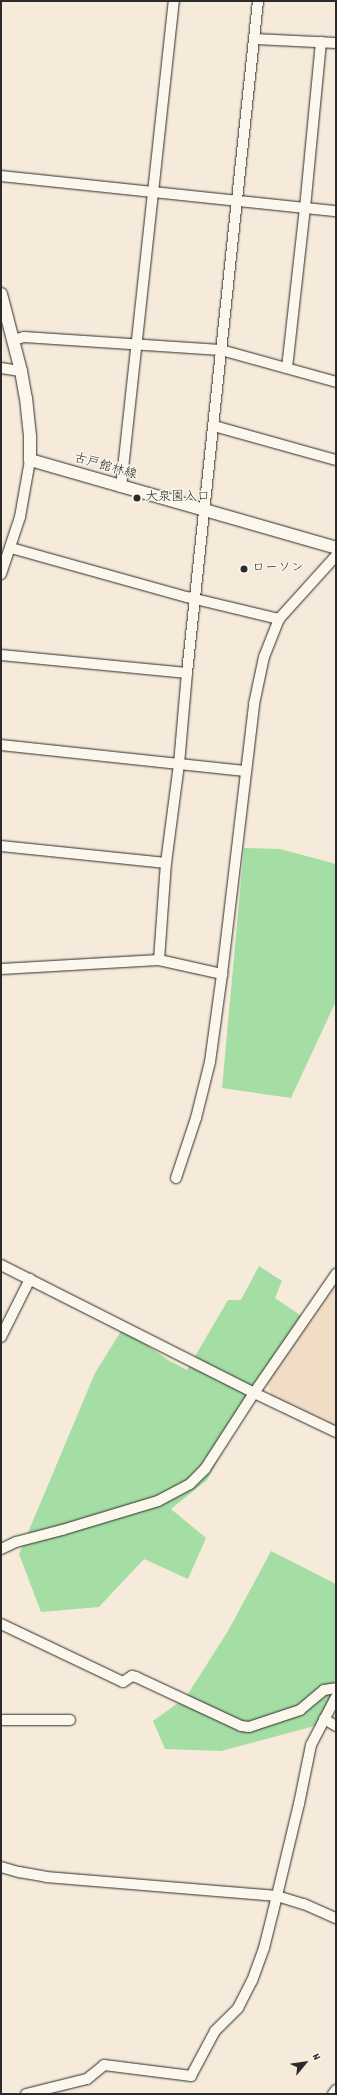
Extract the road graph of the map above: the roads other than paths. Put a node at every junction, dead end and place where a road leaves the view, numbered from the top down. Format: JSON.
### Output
{"nodes":[{"id":1,"x":174,"y":1,"type":"edge"},
{"id":2,"x":258,"y":1,"type":"edge"},
{"id":3,"x":255,"y":39,"type":"junction"},
{"id":4,"x":321,"y":42,"type":"junction"},
{"id":5,"x":336,"y":43,"type":"edge"},
{"id":6,"x":1,"y":176,"type":"edge"},
{"id":7,"x":153,"y":192,"type":"junction"},
{"id":8,"x":236,"y":201,"type":"junction"},
{"id":9,"x":305,"y":208,"type":"junction"},
{"id":10,"x":336,"y":211,"type":"edge"},
{"id":11,"x":1,"y":294,"type":"edge"},
{"id":12,"x":13,"y":340,"type":"junction"},
{"id":13,"x":136,"y":343,"type":"junction"},
{"id":14,"x":221,"y":350,"type":"junction"},
{"id":15,"x":1,"y":368,"type":"edge"},
{"id":16,"x":287,"y":368,"type":"junction"},
{"id":17,"x":21,"y":371,"type":"junction"},
{"id":18,"x":336,"y":382,"type":"edge"},
{"id":19,"x":214,"y":426,"type":"junction"},
{"id":20,"x":30,"y":460,"type":"junction"},
{"id":21,"x":336,"y":460,"type":"edge"},
{"id":22,"x":121,"y":487,"type":"junction"},
{"id":23,"x":204,"y":511,"type":"junction"},
{"id":24,"x":11,"y":548,"type":"junction"},
{"id":25,"x":336,"y":548,"type":"edge"},
{"id":26,"x":336,"y":556,"type":"edge"},
{"id":27,"x":1,"y":574,"type":"edge"},
{"id":28,"x":195,"y":599,"type":"junction"},
{"id":29,"x":279,"y":619,"type":"junction"},
{"id":30,"x":1,"y":655,"type":"edge"},
{"id":31,"x":187,"y":672,"type":"junction"},
{"id":32,"x":1,"y":745,"type":"edge"},
{"id":33,"x":179,"y":764,"type":"junction"},
{"id":34,"x":245,"y":771,"type":"junction"},
{"id":35,"x":1,"y":846,"type":"edge"},
{"id":36,"x":166,"y":864,"type":"junction"},
{"id":37,"x":159,"y":960,"type":"junction"},
{"id":38,"x":1,"y":969,"type":"edge"},
{"id":39,"x":222,"y":974,"type":"junction"},
{"id":40,"x":176,"y":1178,"type":"dead end"},
{"id":41,"x":1,"y":1265,"type":"edge"},
{"id":42,"x":336,"y":1274,"type":"edge"},
{"id":43,"x":30,"y":1279,"type":"junction"},
{"id":44,"x":1,"y":1337,"type":"edge"},
{"id":45,"x":254,"y":1393,"type":"junction"},
{"id":46,"x":336,"y":1432,"type":"edge"},
{"id":47,"x":1,"y":1549,"type":"edge"},
{"id":48,"x":1,"y":1624,"type":"edge"},
{"id":49,"x":336,"y":1688,"type":"edge"},
{"id":50,"x":336,"y":1697,"type":"edge"},
{"id":51,"x":324,"y":1719,"type":"junction"},
{"id":52,"x":1,"y":1720,"type":"edge"},
{"id":53,"x":70,"y":1720,"type":"dead end"},
{"id":54,"x":336,"y":1726,"type":"edge"},
{"id":55,"x":1,"y":1867,"type":"edge"},
{"id":56,"x":277,"y":1896,"type":"junction"},
{"id":57,"x":336,"y":1918,"type":"edge"},
{"id":58,"x":336,"y":2090,"type":"edge"},
{"id":59,"x":26,"y":2094,"type":"edge"},
{"id":60,"x":333,"y":2094,"type":"edge"}],
"edges":[{"from":1,"to":7,"type":"street"},
{"from":2,"to":3,"type":"street"},
{"from":3,"to":4,"type":"street"},
{"from":3,"to":8,"type":"street"},
{"from":4,"to":5,"type":"street"},
{"from":4,"to":9,"type":"street"},
{"from":6,"to":7,"type":"street"},
{"from":7,"to":8,"type":"street"},
{"from":7,"to":13,"type":"street"},
{"from":8,"to":9,"type":"street"},
{"from":8,"to":14,"type":"street"},
{"from":9,"to":10,"type":"street"},
{"from":9,"to":16,"type":"street"},
{"from":11,"to":12,"type":"main road"},
{"from":12,"to":13,"type":"street"},
{"from":12,"to":17,"type":"main road"},
{"from":13,"to":14,"type":"street"},
{"from":13,"to":22,"type":"street"},
{"from":14,"to":16,"type":"street"},
{"from":14,"to":19,"type":"street"},
{"from":15,"to":17,"type":"street"},
{"from":16,"to":18,"type":"street"},
{"from":17,"to":20,"type":"main road"},
{"from":19,"to":21,"type":"street"},
{"from":19,"to":23,"type":"street"},
{"from":20,"to":22,"type":"main road","name":"古戸館林線"},
{"from":20,"to":24,"type":"street"},
{"from":22,"to":23,"type":"main road","name":"古戸館林線"},
{"from":23,"to":25,"type":"main road","name":"古戸館林線"},
{"from":23,"to":28,"type":"street"},
{"from":24,"to":27,"type":"street"},
{"from":24,"to":28,"type":"street"},
{"from":26,"to":29,"type":"street"},
{"from":28,"to":29,"type":"street"},
{"from":28,"to":31,"type":"street"},
{"from":29,"to":34,"type":"street"},
{"from":30,"to":31,"type":"street"},
{"from":31,"to":33,"type":"street"},
{"from":32,"to":33,"type":"street"},
{"from":33,"to":34,"type":"street"},
{"from":33,"to":36,"type":"street"},
{"from":34,"to":39,"type":"street"},
{"from":35,"to":36,"type":"street"},
{"from":36,"to":37,"type":"street"},
{"from":37,"to":38,"type":"street"},
{"from":37,"to":39,"type":"street"},
{"from":39,"to":40,"type":"street"},
{"from":41,"to":43,"type":"street"},
{"from":42,"to":45,"type":"street"},
{"from":43,"to":44,"type":"street"},
{"from":43,"to":45,"type":"street"},
{"from":45,"to":46,"type":"street"},
{"from":45,"to":47,"type":"street"},
{"from":48,"to":49,"type":"street"},
{"from":50,"to":51,"type":"street"},
{"from":51,"to":54,"type":"street"},
{"from":51,"to":56,"type":"street"},
{"from":52,"to":53,"type":"street"},
{"from":55,"to":56,"type":"street"},
{"from":56,"to":57,"type":"street"},
{"from":56,"to":59,"type":"street"},
{"from":58,"to":60,"type":"street"}]}
